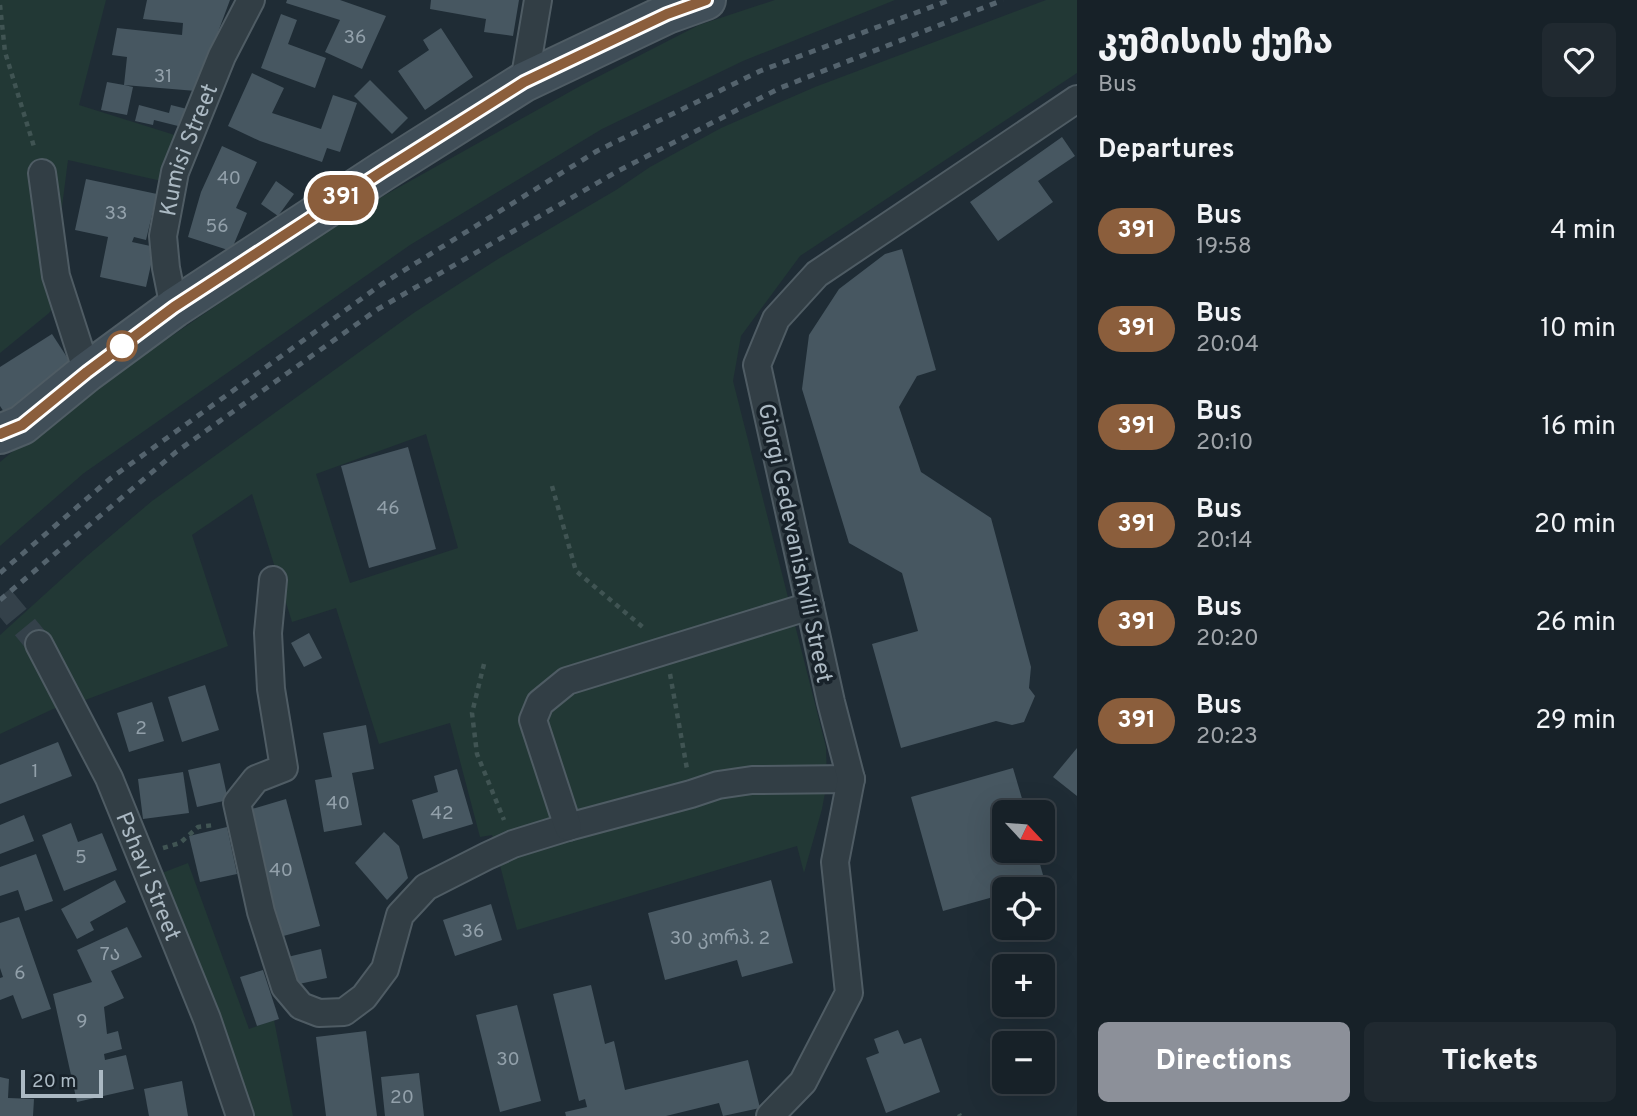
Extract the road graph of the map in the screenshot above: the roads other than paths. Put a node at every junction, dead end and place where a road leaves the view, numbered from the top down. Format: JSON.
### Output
{"nodes":[{"id":1,"x":251,"y":0,"type":"edge"},
{"id":2,"x":538,"y":0,"type":"edge"},
{"id":3,"x":706,"y":0,"type":"edge"},
{"id":4,"x":524,"y":82,"type":"junction"},
{"id":5,"x":1077,"y":99,"type":"edge"},
{"id":6,"x":42,"y":173,"type":"road end"},
{"id":7,"x":174,"y":307,"type":"junction"},
{"id":8,"x":87,"y":372,"type":"junction"},
{"id":9,"x":0,"y":434,"type":"edge"},
{"id":10,"x":273,"y":580,"type":"dead end"},
{"id":11,"x":810,"y":606,"type":"junction"},
{"id":12,"x":39,"y":644,"type":"tunnel mouth"},
{"id":13,"x":851,"y":779,"type":"junction"},
{"id":14,"x":568,"y":827,"type":"junction"},
{"id":15,"x":240,"y":1116,"type":"edge"},
{"id":16,"x":770,"y":1116,"type":"edge"}],
"edges":[{"from":1,"to":7,"type":"street","name":"Kumisi Street"},
{"from":2,"to":4,"type":"street"},
{"from":3,"to":4,"type":"street"},
{"from":4,"to":7,"type":"street"},
{"from":5,"to":11,"type":"street","name":"Giorgi Gedevanishvili Street"},
{"from":6,"to":8,"type":"street"},
{"from":7,"to":8,"type":"street"},
{"from":8,"to":9,"type":"street"},
{"from":10,"to":14,"type":"street"},
{"from":11,"to":13,"type":"street","name":"Giorgi Gedevanishvili Street"},
{"from":11,"to":14,"type":"street"},
{"from":12,"to":15,"type":"street","name":"Pshavi Street"},
{"from":13,"to":14,"type":"street"},
{"from":13,"to":16,"type":"street","name":"Giorgi Gedevanishvili Street"}]}
